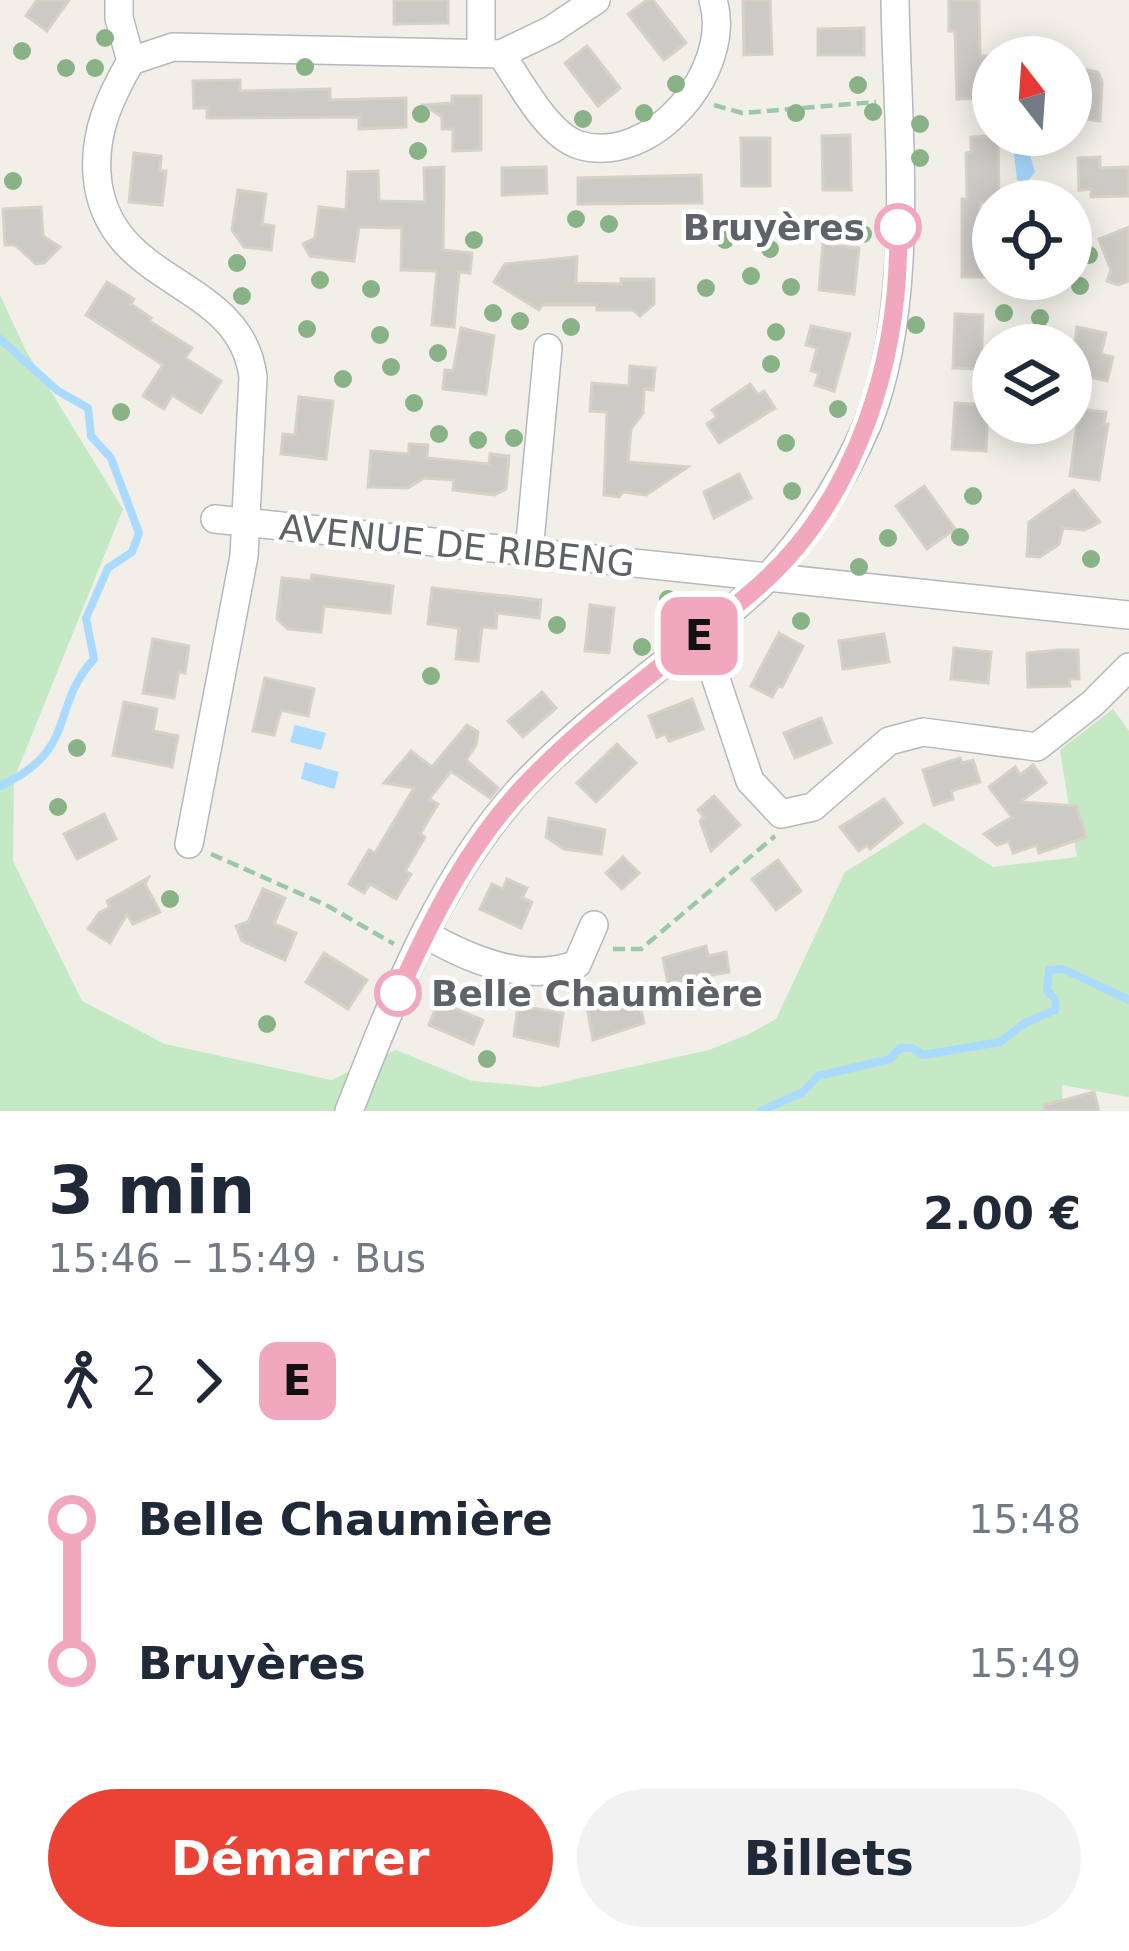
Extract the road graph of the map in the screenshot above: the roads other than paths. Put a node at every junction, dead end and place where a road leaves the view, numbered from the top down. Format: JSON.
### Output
{"nodes":[{"id":1,"x":119,"y":0,"type":"edge"},
{"id":2,"x":481,"y":0,"type":"edge"},
{"id":3,"x":596,"y":0,"type":"edge"},
{"id":4,"x":713,"y":0,"type":"edge"},
{"id":5,"x":895,"y":0,"type":"edge"},
{"id":6,"x":491,"y":53,"type":"junction"},
{"id":7,"x":131,"y":61,"type":"junction"},
{"id":8,"x":548,"y":349,"type":"dead end"},
{"id":9,"x":215,"y":519,"type":"dead end"},
{"id":10,"x":245,"y":522,"type":"junction"},
{"id":11,"x":530,"y":552,"type":"junction"},
{"id":12,"x":766,"y":579,"type":"junction"},
{"id":13,"x":1129,"y":615,"type":"edge"},
{"id":14,"x":701,"y":634,"type":"junction"},
{"id":15,"x":1129,"y":667,"type":"edge"},
{"id":16,"x":189,"y":844,"type":"road end"},
{"id":17,"x":588,"y":938,"type":"road end"},
{"id":18,"x":420,"y":945,"type":"junction"},
{"id":19,"x":349,"y":1111,"type":"edge"}],
"edges":[{"from":1,"to":7,"type":"street"},
{"from":2,"to":6,"type":"street"},
{"from":3,"to":6,"type":"street"},
{"from":4,"to":6,"type":"street"},
{"from":5,"to":12,"type":"street"},
{"from":6,"to":7,"type":"street"},
{"from":7,"to":10,"type":"street"},
{"from":8,"to":11,"type":"street"},
{"from":9,"to":10,"type":"street","name":"AVENUE DE RIBENG"},
{"from":10,"to":11,"type":"street","name":"AVENUE DE RIBENG"},
{"from":10,"to":16,"type":"street"},
{"from":11,"to":12,"type":"street","name":"AVENUE DE RIBENG"},
{"from":12,"to":13,"type":"street","name":"AVENUE DE RIBENG"},
{"from":12,"to":14,"type":"street"},
{"from":14,"to":15,"type":"street"},
{"from":14,"to":18,"type":"street"},
{"from":17,"to":18,"type":"street"},
{"from":18,"to":19,"type":"street"}]}
